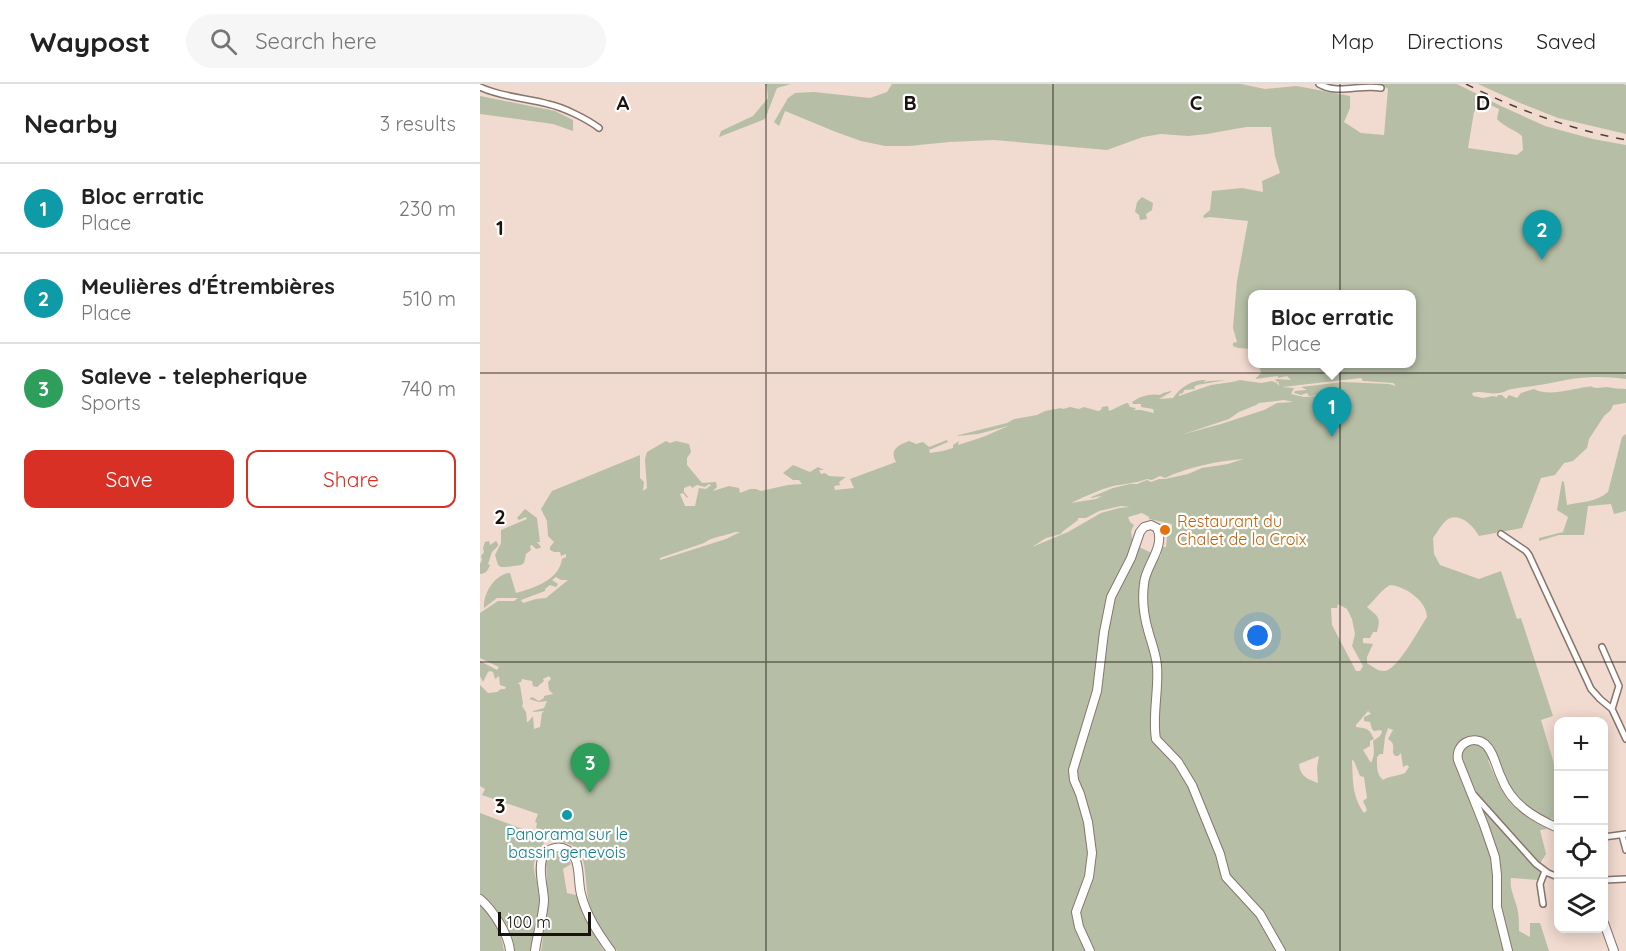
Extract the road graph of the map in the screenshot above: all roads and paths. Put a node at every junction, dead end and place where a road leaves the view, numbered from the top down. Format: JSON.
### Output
{"nodes":[{"id":1,"x":1319,"y":84,"type":"edge"},
{"id":2,"x":480,"y":87,"type":"edge"},
{"id":3,"x":1381,"y":88,"type":"dead end"},
{"id":4,"x":599,"y":128,"type":"dead end"},
{"id":5,"x":1501,"y":534,"type":"dead end"},
{"id":6,"x":1602,"y":647,"type":"dead end"},
{"id":7,"x":1612,"y":709,"type":"junction"},
{"id":8,"x":1626,"y":739,"type":"edge"},
{"id":9,"x":1470,"y":792,"type":"junction"},
{"id":10,"x":1554,"y":826,"type":"edge"},
{"id":11,"x":1624,"y":835,"type":"edge"},
{"id":12,"x":1608,"y":837,"type":"edge"},
{"id":13,"x":1626,"y":850,"type":"edge"},
{"id":14,"x":1545,"y":871,"type":"junction"},
{"id":15,"x":1554,"y":875,"type":"edge"},
{"id":16,"x":1626,"y":879,"type":"edge"},
{"id":17,"x":1608,"y":880,"type":"edge"},
{"id":18,"x":480,"y":899,"type":"edge"},
{"id":19,"x":1543,"y":904,"type":"dead end"},
{"id":20,"x":1608,"y":933,"type":"edge"},
{"id":21,"x":510,"y":951,"type":"edge"},
{"id":22,"x":535,"y":951,"type":"edge"},
{"id":23,"x":611,"y":951,"type":"edge"},
{"id":24,"x":1090,"y":951,"type":"edge"},
{"id":25,"x":1281,"y":951,"type":"edge"},
{"id":26,"x":1508,"y":951,"type":"edge"},
{"id":27,"x":1614,"y":951,"type":"edge"}],
"edges":[{"from":1,"to":3,"type":"street"},
{"from":2,"to":4,"type":"street"},
{"from":5,"to":7,"type":"street"},
{"from":6,"to":7,"type":"street"},
{"from":7,"to":8,"type":"street"},
{"from":9,"to":10,"type":"street"},
{"from":9,"to":14,"type":"street"},
{"from":9,"to":26,"type":"street"},
{"from":11,"to":12,"type":"street"},
{"from":11,"to":13,"type":"street"},
{"from":14,"to":15,"type":"street"},
{"from":14,"to":19,"type":"street"},
{"from":16,"to":17,"type":"street"},
{"from":18,"to":21,"type":"street"},
{"from":20,"to":27,"type":"street"},
{"from":22,"to":23,"type":"street"},
{"from":24,"to":25,"type":"street"}]}
